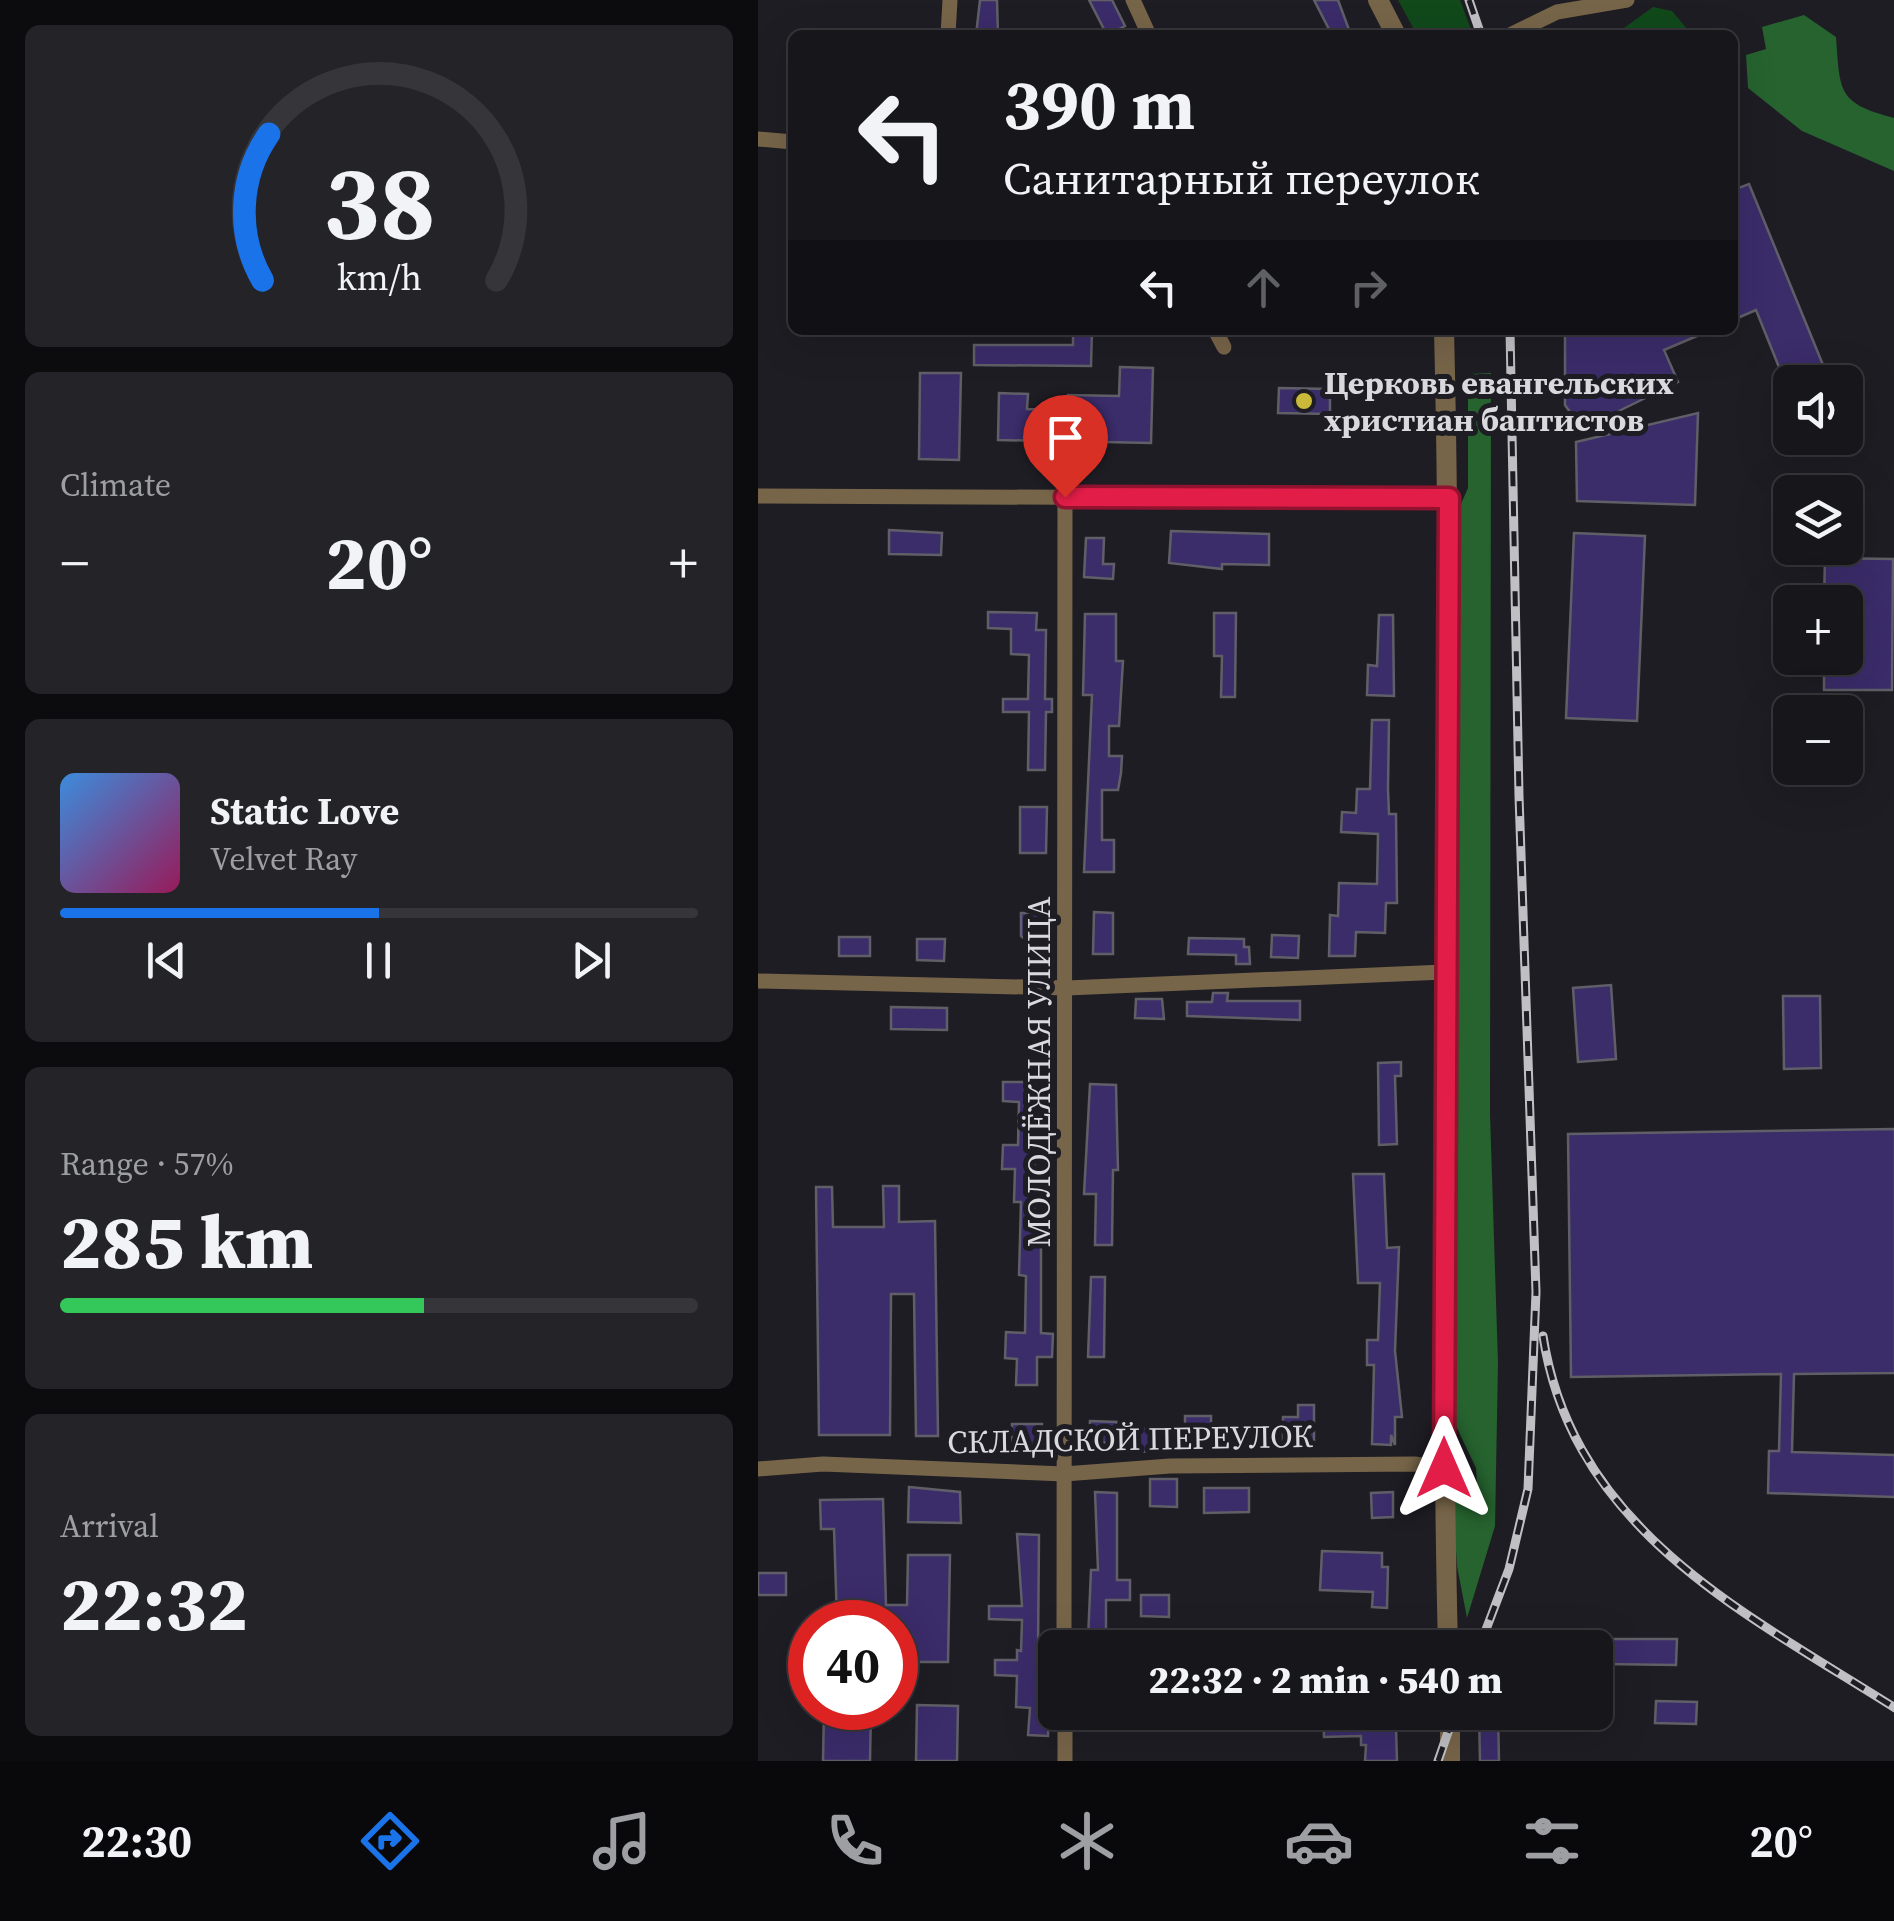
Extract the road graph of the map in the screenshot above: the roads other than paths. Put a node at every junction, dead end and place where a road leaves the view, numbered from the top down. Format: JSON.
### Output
{"nodes":[{"id":1,"x":950,"y":0,"type":"edge"},
{"id":2,"x":1133,"y":0,"type":"edge"},
{"id":3,"x":1378,"y":0,"type":"edge"},
{"id":4,"x":1626,"y":0,"type":"edge"},
{"id":5,"x":948,"y":30,"type":"edge"},
{"id":6,"x":1147,"y":30,"type":"edge"},
{"id":7,"x":1393,"y":30,"type":"edge"},
{"id":8,"x":1520,"y":30,"type":"edge"},
{"id":9,"x":758,"y":139,"type":"edge"},
{"id":10,"x":788,"y":142,"type":"edge"},
{"id":11,"x":1218,"y":335,"type":"edge"},
{"id":12,"x":1444,"y":335,"type":"edge"},
{"id":13,"x":1224,"y":347,"type":"dead end"},
{"id":14,"x":758,"y":496,"type":"edge"},
{"id":15,"x":1065,"y":497,"type":"junction"},
{"id":16,"x":1449,"y":498,"type":"junction"},
{"id":17,"x":1444,"y":972,"type":"junction"},
{"id":18,"x":758,"y":982,"type":"edge"},
{"id":19,"x":1067,"y":988,"type":"junction"},
{"id":20,"x":758,"y":1468,"type":"edge"},
{"id":21,"x":1444,"y":1468,"type":"junction"},
{"id":22,"x":1064,"y":1474,"type":"junction"},
{"id":23,"x":1064,"y":1630,"type":"edge"},
{"id":24,"x":1448,"y":1630,"type":"edge"},
{"id":25,"x":1065,"y":1730,"type":"edge"},
{"id":26,"x":1450,"y":1730,"type":"edge"},
{"id":27,"x":1065,"y":1761,"type":"edge"},
{"id":28,"x":1450,"y":1761,"type":"edge"}],
"edges":[{"from":1,"to":5,"type":"street"},
{"from":2,"to":6,"type":"street"},
{"from":3,"to":7,"type":"street"},
{"from":4,"to":8,"type":"street"},
{"from":9,"to":10,"type":"street"},
{"from":11,"to":13,"type":"street"},
{"from":12,"to":16,"type":"street"},
{"from":14,"to":15,"type":"street"},
{"from":15,"to":16,"type":"street"},
{"from":15,"to":19,"type":"street","name":"МОЛОДЁЖНАЯ УЛИЦА"},
{"from":16,"to":17,"type":"street"},
{"from":17,"to":19,"type":"street"},
{"from":17,"to":21,"type":"street"},
{"from":18,"to":19,"type":"street"},
{"from":19,"to":22,"type":"street","name":"МОЛОДЁЖНАЯ УЛИЦА"},
{"from":20,"to":22,"type":"street","name":"СКЛАДСКОЙ ПЕРЕУЛОК"},
{"from":21,"to":22,"type":"street","name":"СКЛАДСКОЙ ПЕРЕУЛОК"},
{"from":21,"to":24,"type":"street"},
{"from":22,"to":23,"type":"street","name":"МОЛОДЁЖНАЯ УЛИЦА"},
{"from":25,"to":27,"type":"street"},
{"from":26,"to":28,"type":"street"}]}
